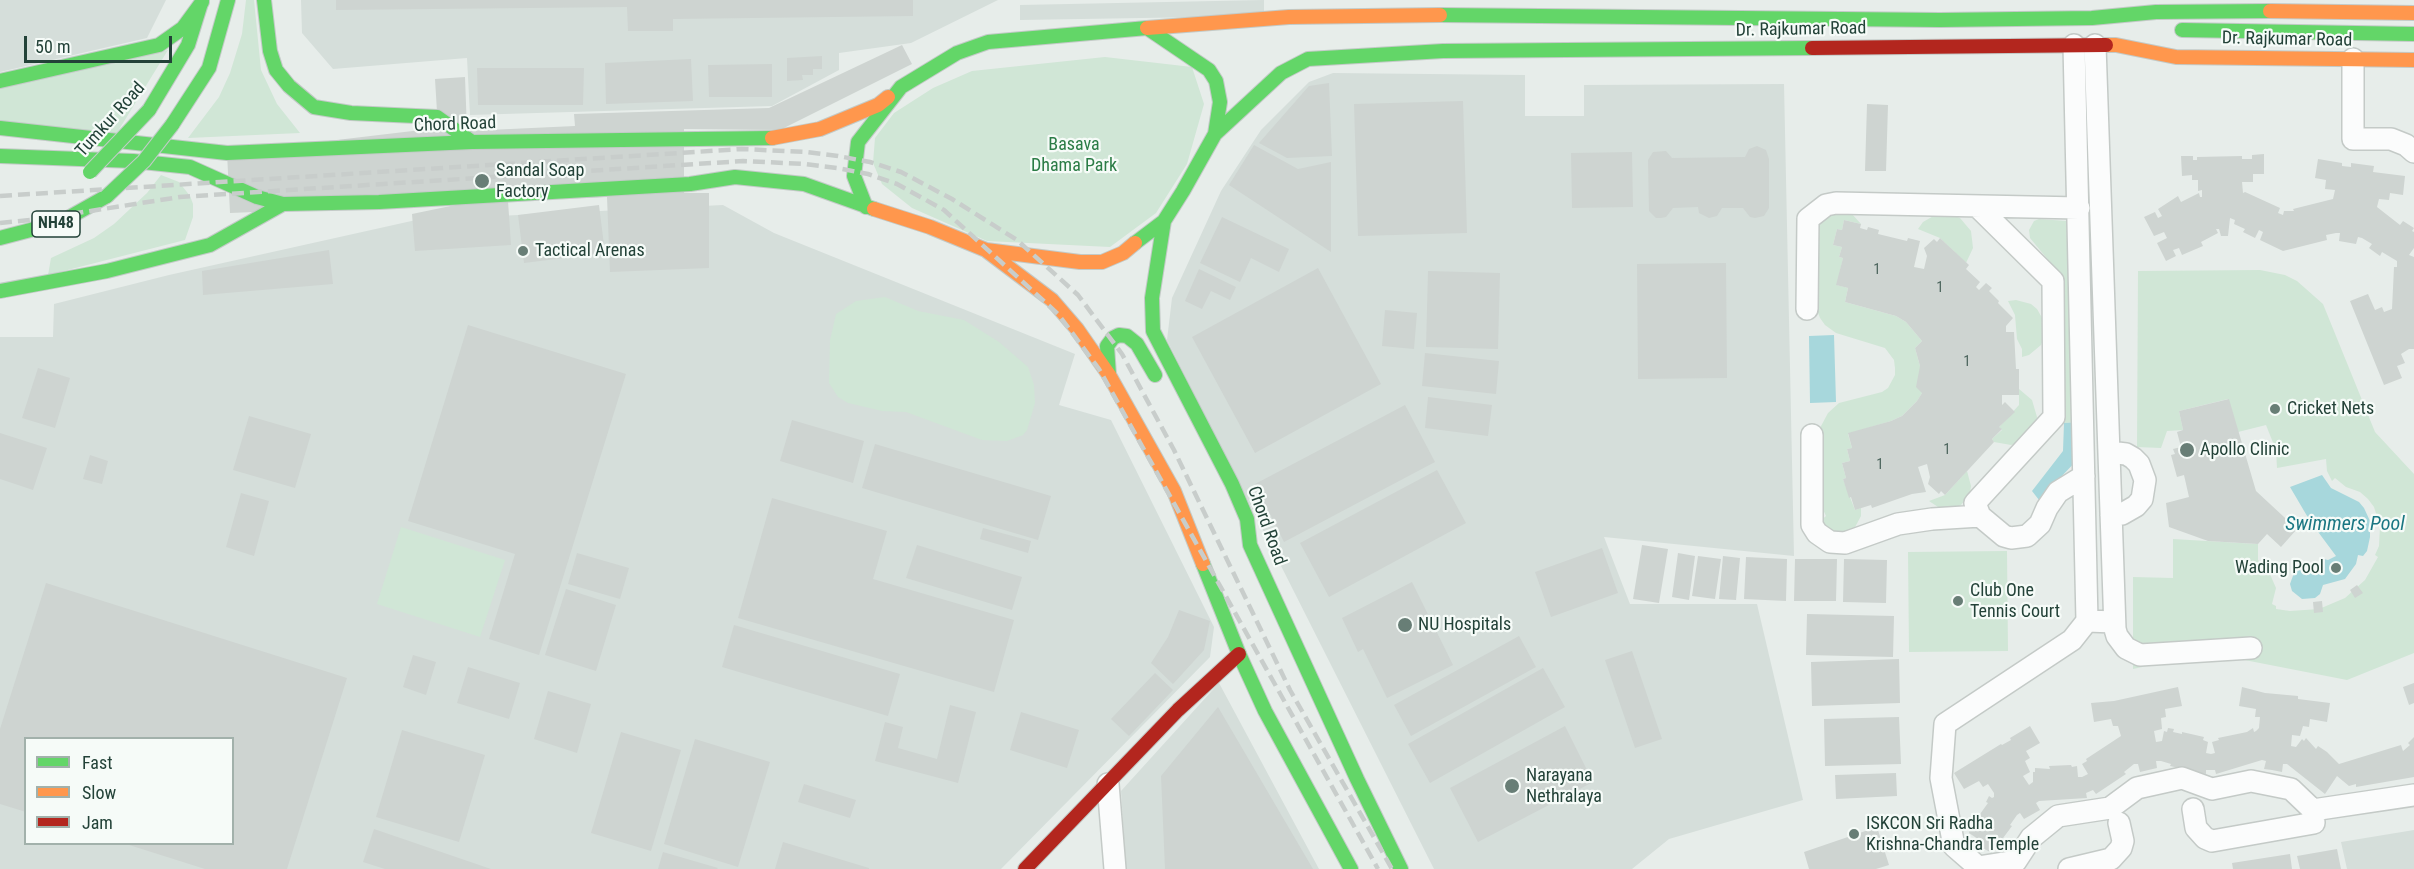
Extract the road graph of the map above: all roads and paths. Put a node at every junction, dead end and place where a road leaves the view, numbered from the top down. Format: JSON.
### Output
{"nodes":[{"id":1,"x":228,"y":0,"type":"edge"},
{"id":2,"x":264,"y":0,"type":"edge"},
{"id":3,"x":202,"y":1,"type":"edge"},
{"id":4,"x":2414,"y":13,"type":"edge"},
{"id":5,"x":2092,"y":18,"type":"junction"},
{"id":6,"x":1147,"y":28,"type":"junction"},
{"id":7,"x":2414,"y":34,"type":"edge"},
{"id":8,"x":2085,"y":45,"type":"junction"},
{"id":9,"x":2353,"y":59,"type":"junction"},
{"id":10,"x":2414,"y":60,"type":"edge"},
{"id":11,"x":0,"y":81,"type":"edge"},
{"id":12,"x":901,"y":87,"type":"junction"},
{"id":13,"x":0,"y":128,"type":"edge"},
{"id":14,"x":1215,"y":134,"type":"junction"},
{"id":15,"x":472,"y":142,"type":"junction"},
{"id":16,"x":2414,"y":152,"type":"edge"},
{"id":17,"x":0,"y":156,"type":"edge"},
{"id":18,"x":78,"y":184,"type":"dead end"},
{"id":19,"x":283,"y":204,"type":"junction"},
{"id":20,"x":866,"y":207,"type":"junction"},
{"id":21,"x":1978,"y":207,"type":"junction"},
{"id":22,"x":2079,"y":208,"type":"junction"},
{"id":23,"x":1164,"y":221,"type":"junction"},
{"id":24,"x":0,"y":238,"type":"edge"},
{"id":25,"x":986,"y":250,"type":"junction"},
{"id":26,"x":0,"y":291,"type":"edge"},
{"id":27,"x":1807,"y":309,"type":"dead end"},
{"id":28,"x":1109,"y":375,"type":"junction"},
{"id":29,"x":1162,"y":388,"type":"dead end"},
{"id":30,"x":1812,"y":435,"type":"dead end"},
{"id":31,"x":2109,"y":452,"type":"junction"},
{"id":32,"x":2084,"y":476,"type":"junction"},
{"id":33,"x":1978,"y":510,"type":"junction"},
{"id":34,"x":2111,"y":515,"type":"junction"},
{"id":35,"x":1234,"y":526,"type":"dead end"},
{"id":36,"x":1250,"y":545,"type":"junction"},
{"id":37,"x":2087,"y":621,"type":"junction"},
{"id":38,"x":2114,"y":622,"type":"junction"},
{"id":39,"x":2251,"y":648,"type":"dead end"},
{"id":40,"x":1239,"y":654,"type":"junction"},
{"id":41,"x":1108,"y":784,"type":"junction"},
{"id":42,"x":2414,"y":795,"type":"edge"},
{"id":43,"x":2193,"y":809,"type":"dead end"},
{"id":44,"x":2313,"y":810,"type":"junction"},
{"id":45,"x":2120,"y":823,"type":"dead end"},
{"id":46,"x":2016,"y":865,"type":"edge"},
{"id":47,"x":1025,"y":869,"type":"edge"},
{"id":48,"x":1115,"y":869,"type":"edge"},
{"id":49,"x":1351,"y":869,"type":"edge"},
{"id":50,"x":1401,"y":869,"type":"edge"},
{"id":51,"x":2069,"y":869,"type":"edge"}],
"edges":[{"from":1,"to":24,"type":"main road","number":"NH48","bridge":true},
{"from":2,"to":15,"type":"main road"},
{"from":3,"to":11,"type":"main road"},
{"from":3,"to":18,"type":"main road","name":"Tumkur Road","bridge":true},
{"from":4,"to":5,"type":"main road"},
{"from":5,"to":6,"type":"main road","name":"Dr. Rajkumar Road"},
{"from":5,"to":7,"type":"main road"},
{"from":6,"to":12,"type":"main road","name":"Dr. Rajkumar Road"},
{"from":6,"to":14,"type":"main road"},
{"from":8,"to":9,"type":"main road","name":"Dr. Rajkumar Road"},
{"from":8,"to":14,"type":"main road","name":"Dr. Rajkumar Road"},
{"from":8,"to":22,"type":"street"},
{"from":8,"to":31,"type":"street"},
{"from":9,"to":10,"type":"main road","name":"Dr. Rajkumar Road"},
{"from":9,"to":16,"type":"street"},
{"from":12,"to":15,"type":"main road","name":"Chord Road"},
{"from":12,"to":20,"type":"main road"},
{"from":13,"to":15,"type":"main road","name":"Chord Road"},
{"from":14,"to":23,"type":"main road"},
{"from":17,"to":19,"type":"main road"},
{"from":19,"to":20,"type":"main road"},
{"from":19,"to":26,"type":"main road"},
{"from":20,"to":25,"type":"main road"},
{"from":21,"to":22,"type":"street"},
{"from":21,"to":27,"type":"street"},
{"from":21,"to":33,"type":"street"},
{"from":22,"to":32,"type":"street"},
{"from":23,"to":25,"type":"main road"},
{"from":23,"to":36,"type":"main road","name":"Chord Road"},
{"from":25,"to":28,"type":"main road"},
{"from":28,"to":29,"type":"main road"},
{"from":28,"to":40,"type":"main road"},
{"from":30,"to":33,"type":"street"},
{"from":31,"to":34,"type":"street"},
{"from":31,"to":34,"type":"street"},
{"from":32,"to":33,"type":"street"},
{"from":32,"to":37,"type":"street"},
{"from":34,"to":38,"type":"street"},
{"from":35,"to":36,"type":"main road"},
{"from":36,"to":50,"type":"main road","name":"Chord Road"},
{"from":37,"to":38,"type":"street"},
{"from":37,"to":46,"type":"street"},
{"from":38,"to":39,"type":"street"},
{"from":40,"to":41,"type":"main road"},
{"from":40,"to":49,"type":"main road"},
{"from":41,"to":47,"type":"main road"},
{"from":41,"to":48,"type":"street"},
{"from":42,"to":44,"type":"street"},
{"from":43,"to":44,"type":"street"},
{"from":44,"to":46,"type":"street"},
{"from":45,"to":51,"type":"street"}]}
